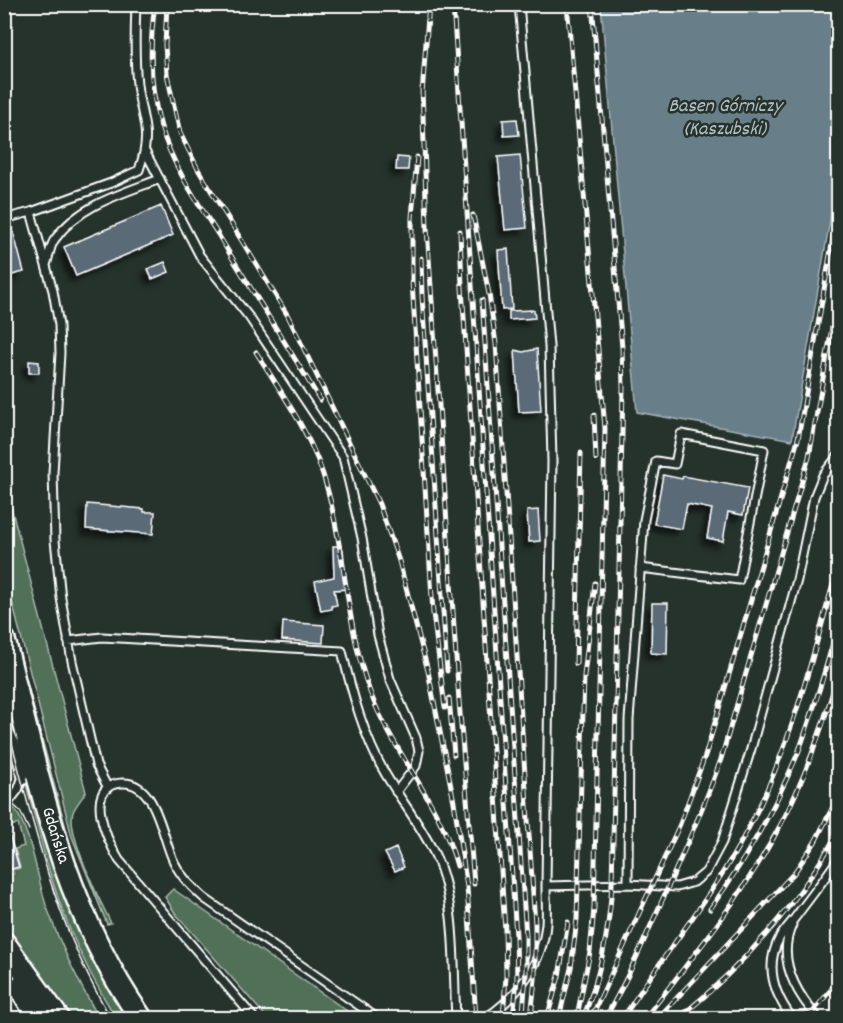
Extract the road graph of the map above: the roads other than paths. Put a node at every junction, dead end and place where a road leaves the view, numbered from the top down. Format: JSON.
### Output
{"nodes":[{"id":1,"x":136,"y":4,"type":"edge"},
{"id":2,"x":519,"y":4,"type":"edge"},
{"id":3,"x":146,"y":151,"type":"junction"},
{"id":4,"x":160,"y":179,"type":"junction"},
{"id":5,"x":31,"y":212,"type":"junction"},
{"id":6,"x":4,"y":219,"type":"edge"},
{"id":7,"x":46,"y":266,"type":"junction"},
{"id":8,"x":838,"y":456,"type":"edge"},
{"id":9,"x":640,"y":568,"type":"junction"},
{"id":10,"x":4,"y":640,"type":"edge"},
{"id":11,"x":68,"y":641,"type":"junction"},
{"id":12,"x":4,"y":713,"type":"edge"},
{"id":13,"x":17,"y":728,"type":"junction"},
{"id":14,"x":27,"y":769,"type":"junction"},
{"id":15,"x":22,"y":781,"type":"junction"},
{"id":16,"x":108,"y":788,"type":"junction"},
{"id":17,"x":396,"y":792,"type":"junction"},
{"id":18,"x":4,"y":808,"type":"edge"},
{"id":19,"x":52,"y":831,"type":"junction"},
{"id":20,"x":838,"y":859,"type":"edge"},
{"id":21,"x":628,"y":884,"type":"junction"},
{"id":22,"x":546,"y":886,"type":"junction"},
{"id":23,"x":794,"y":920,"type":"junction"},
{"id":24,"x":4,"y":943,"type":"edge"},
{"id":25,"x":4,"y":960,"type":"edge"},
{"id":26,"x":39,"y":1018,"type":"edge"},
{"id":27,"x":58,"y":1018,"type":"edge"},
{"id":28,"x":141,"y":1018,"type":"edge"},
{"id":29,"x":254,"y":1018,"type":"edge"},
{"id":30,"x":377,"y":1018,"type":"edge"},
{"id":31,"x":456,"y":1018,"type":"edge"},
{"id":32,"x":485,"y":1018,"type":"edge"},
{"id":33,"x":792,"y":1018,"type":"edge"},
{"id":34,"x":818,"y":1018,"type":"edge"}],
"edges":[{"from":1,"to":3,"type":"lane"},
{"from":2,"to":22,"type":"lane"},
{"from":3,"to":4,"type":"lane"},
{"from":3,"to":5,"type":"lane"},
{"from":4,"to":7,"type":"lane"},
{"from":4,"to":17,"type":"lane"},
{"from":5,"to":6,"type":"lane"},
{"from":5,"to":7,"type":"lane"},
{"from":7,"to":11,"type":"lane"},
{"from":8,"to":21,"type":"lane"},
{"from":9,"to":9,"type":"lane"},
{"from":9,"to":21,"type":"lane"},
{"from":10,"to":13,"type":"main road","name":"Gdańska"},
{"from":11,"to":16,"type":"lane"},
{"from":11,"to":17,"type":"lane"},
{"from":12,"to":13,"type":"lane"},
{"from":13,"to":14,"type":"lane"},
{"from":13,"to":14,"type":"lane"},
{"from":13,"to":15,"type":"lane"},
{"from":13,"to":19,"type":"main road","name":"Gdańska"},
{"from":14,"to":15,"type":"lane"},
{"from":14,"to":19,"type":"lane"},
{"from":15,"to":18,"type":"lane"},
{"from":16,"to":29,"type":"lane"},
{"from":16,"to":30,"type":"lane"},
{"from":17,"to":31,"type":"lane"},
{"from":19,"to":28,"type":"main road","name":"Gdańska"},
{"from":20,"to":23,"type":"lane"},
{"from":21,"to":22,"type":"lane"},
{"from":22,"to":32,"type":"lane"},
{"from":23,"to":33,"type":"lane"},
{"from":23,"to":34,"type":"lane"},
{"from":24,"to":27,"type":"main road"},
{"from":25,"to":26,"type":"main road"}]}
